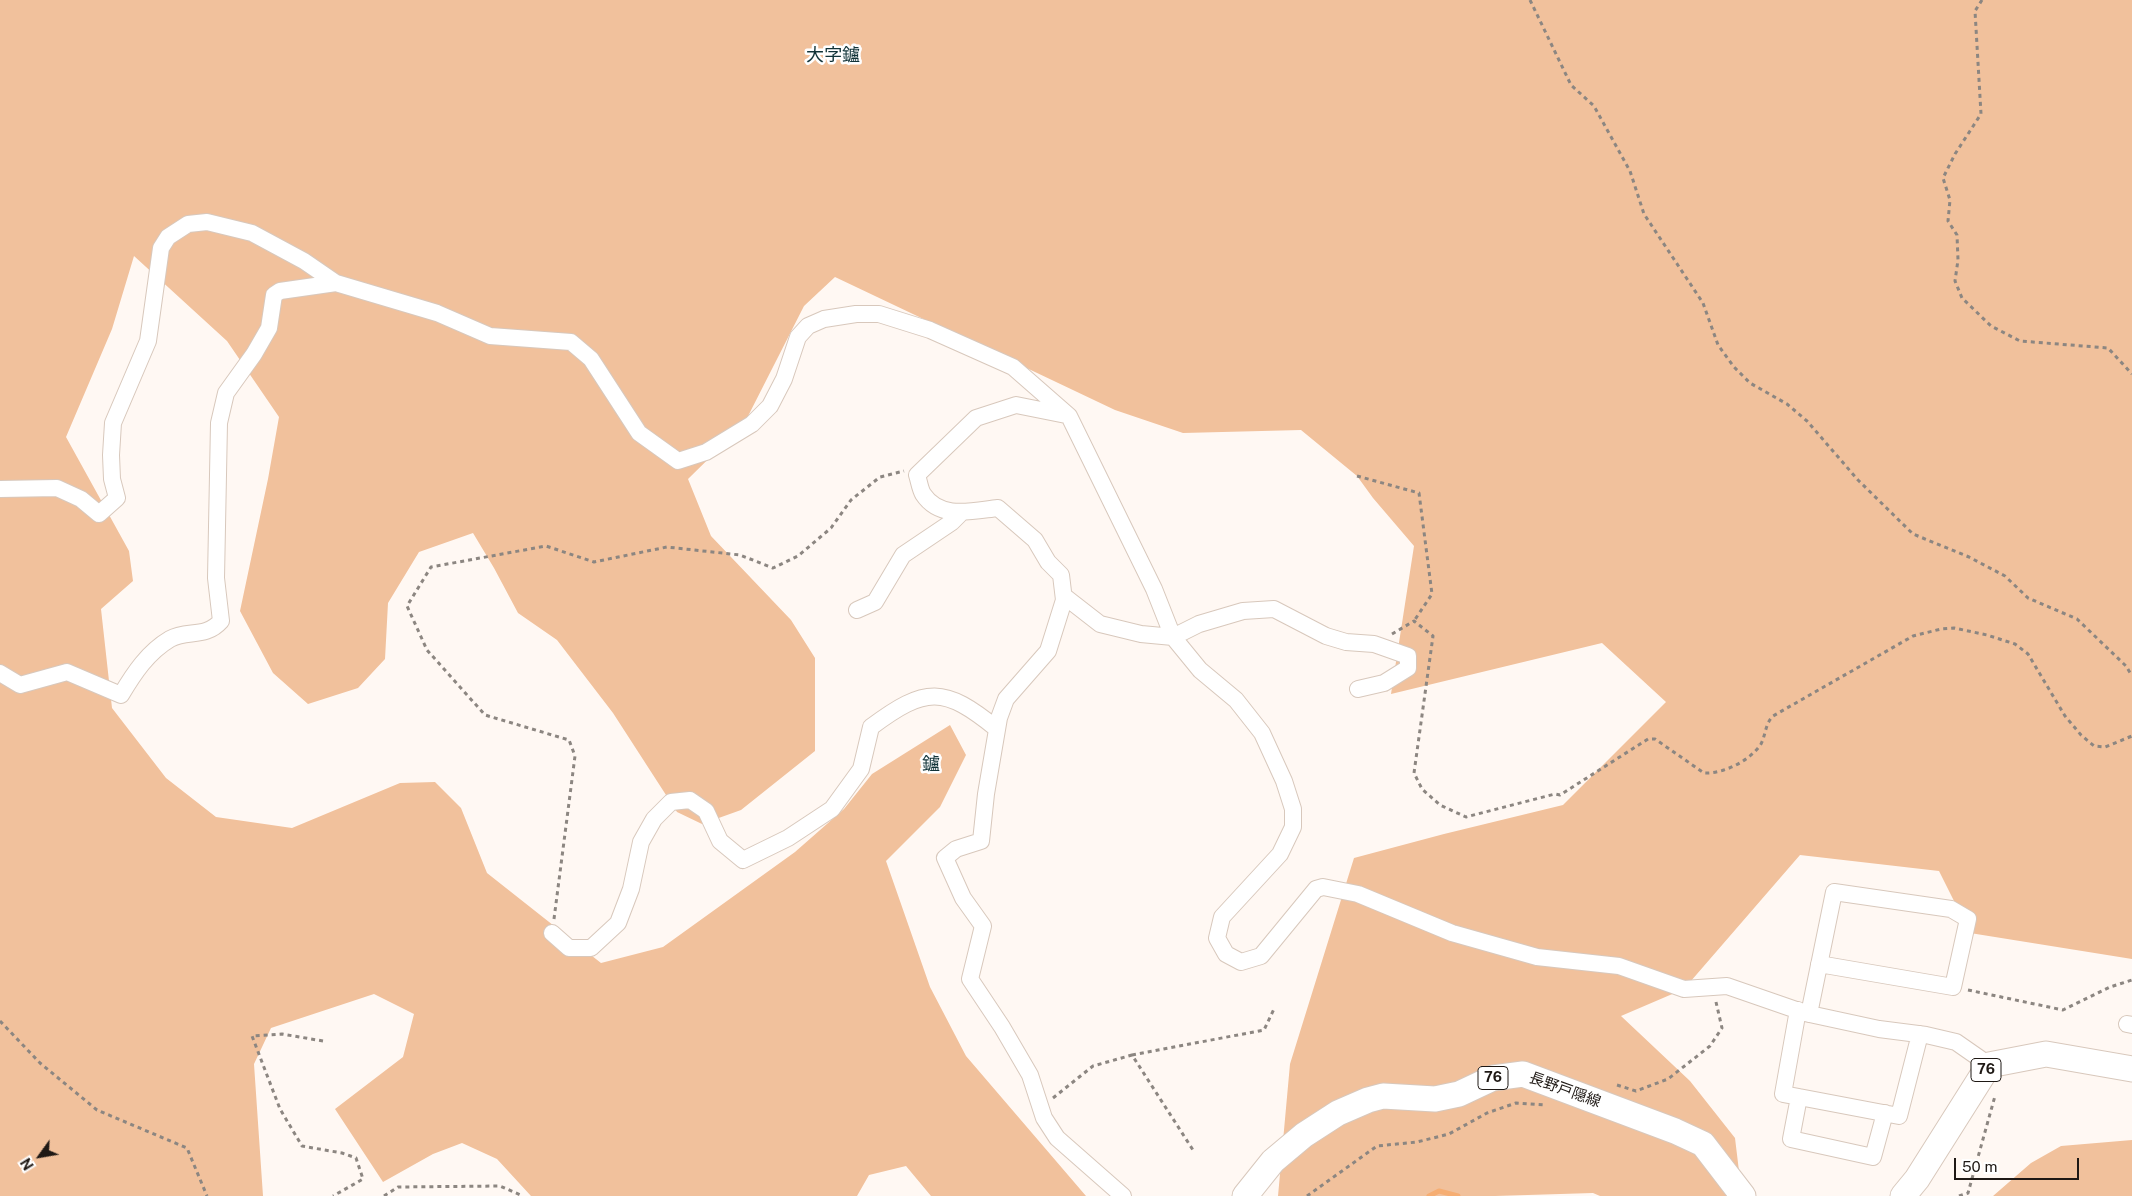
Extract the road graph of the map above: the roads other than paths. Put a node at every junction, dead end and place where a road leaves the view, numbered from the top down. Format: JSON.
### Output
{"nodes":[{"id":1,"x":336,"y":283,"type":"junction"},
{"id":2,"x":1068,"y":416,"type":"junction"},
{"id":3,"x":0,"y":489,"type":"edge"},
{"id":4,"x":962,"y":512,"type":"junction"},
{"id":5,"x":1064,"y":596,"type":"junction"},
{"id":6,"x":857,"y":610,"type":"dead end"},
{"id":7,"x":1173,"y":637,"type":"junction"},
{"id":8,"x":0,"y":673,"type":"edge"},
{"id":9,"x":1358,"y":689,"type":"dead end"},
{"id":10,"x":997,"y":730,"type":"junction"},
{"id":11,"x":552,"y":933,"type":"road end"},
{"id":12,"x":1819,"y":964,"type":"junction"},
{"id":13,"x":1803,"y":1012,"type":"junction"},
{"id":14,"x":1920,"y":1034,"type":"junction"},
{"id":15,"x":1989,"y":1065,"type":"junction"},
{"id":16,"x":2132,"y":1070,"type":"edge"},
{"id":17,"x":1799,"y":1097,"type":"junction"},
{"id":18,"x":1885,"y":1113,"type":"junction"},
{"id":19,"x":1123,"y":1196,"type":"edge"},
{"id":20,"x":1244,"y":1196,"type":"edge"},
{"id":21,"x":1742,"y":1196,"type":"edge"},
{"id":22,"x":1903,"y":1196,"type":"edge"}],
"edges":[{"from":1,"to":2,"type":"street"},
{"from":1,"to":3,"type":"street"},
{"from":1,"to":8,"type":"street"},
{"from":2,"to":4,"type":"street"},
{"from":2,"to":7,"type":"street"},
{"from":4,"to":5,"type":"street"},
{"from":4,"to":6,"type":"street"},
{"from":5,"to":7,"type":"street"},
{"from":5,"to":10,"type":"street"},
{"from":7,"to":9,"type":"street"},
{"from":7,"to":13,"type":"street"},
{"from":10,"to":11,"type":"street"},
{"from":10,"to":19,"type":"street"},
{"from":12,"to":12,"type":"street"},
{"from":12,"to":13,"type":"street"},
{"from":13,"to":14,"type":"street"},
{"from":13,"to":17,"type":"street"},
{"from":14,"to":15,"type":"street"},
{"from":14,"to":18,"type":"street"},
{"from":15,"to":16,"type":"main road","number":"76"},
{"from":15,"to":22,"type":"main road","number":"76"},
{"from":17,"to":18,"type":"street"},
{"from":17,"to":18,"type":"street"},
{"from":20,"to":21,"type":"main road","name":"長野戸隠線","number":"76"}]}
